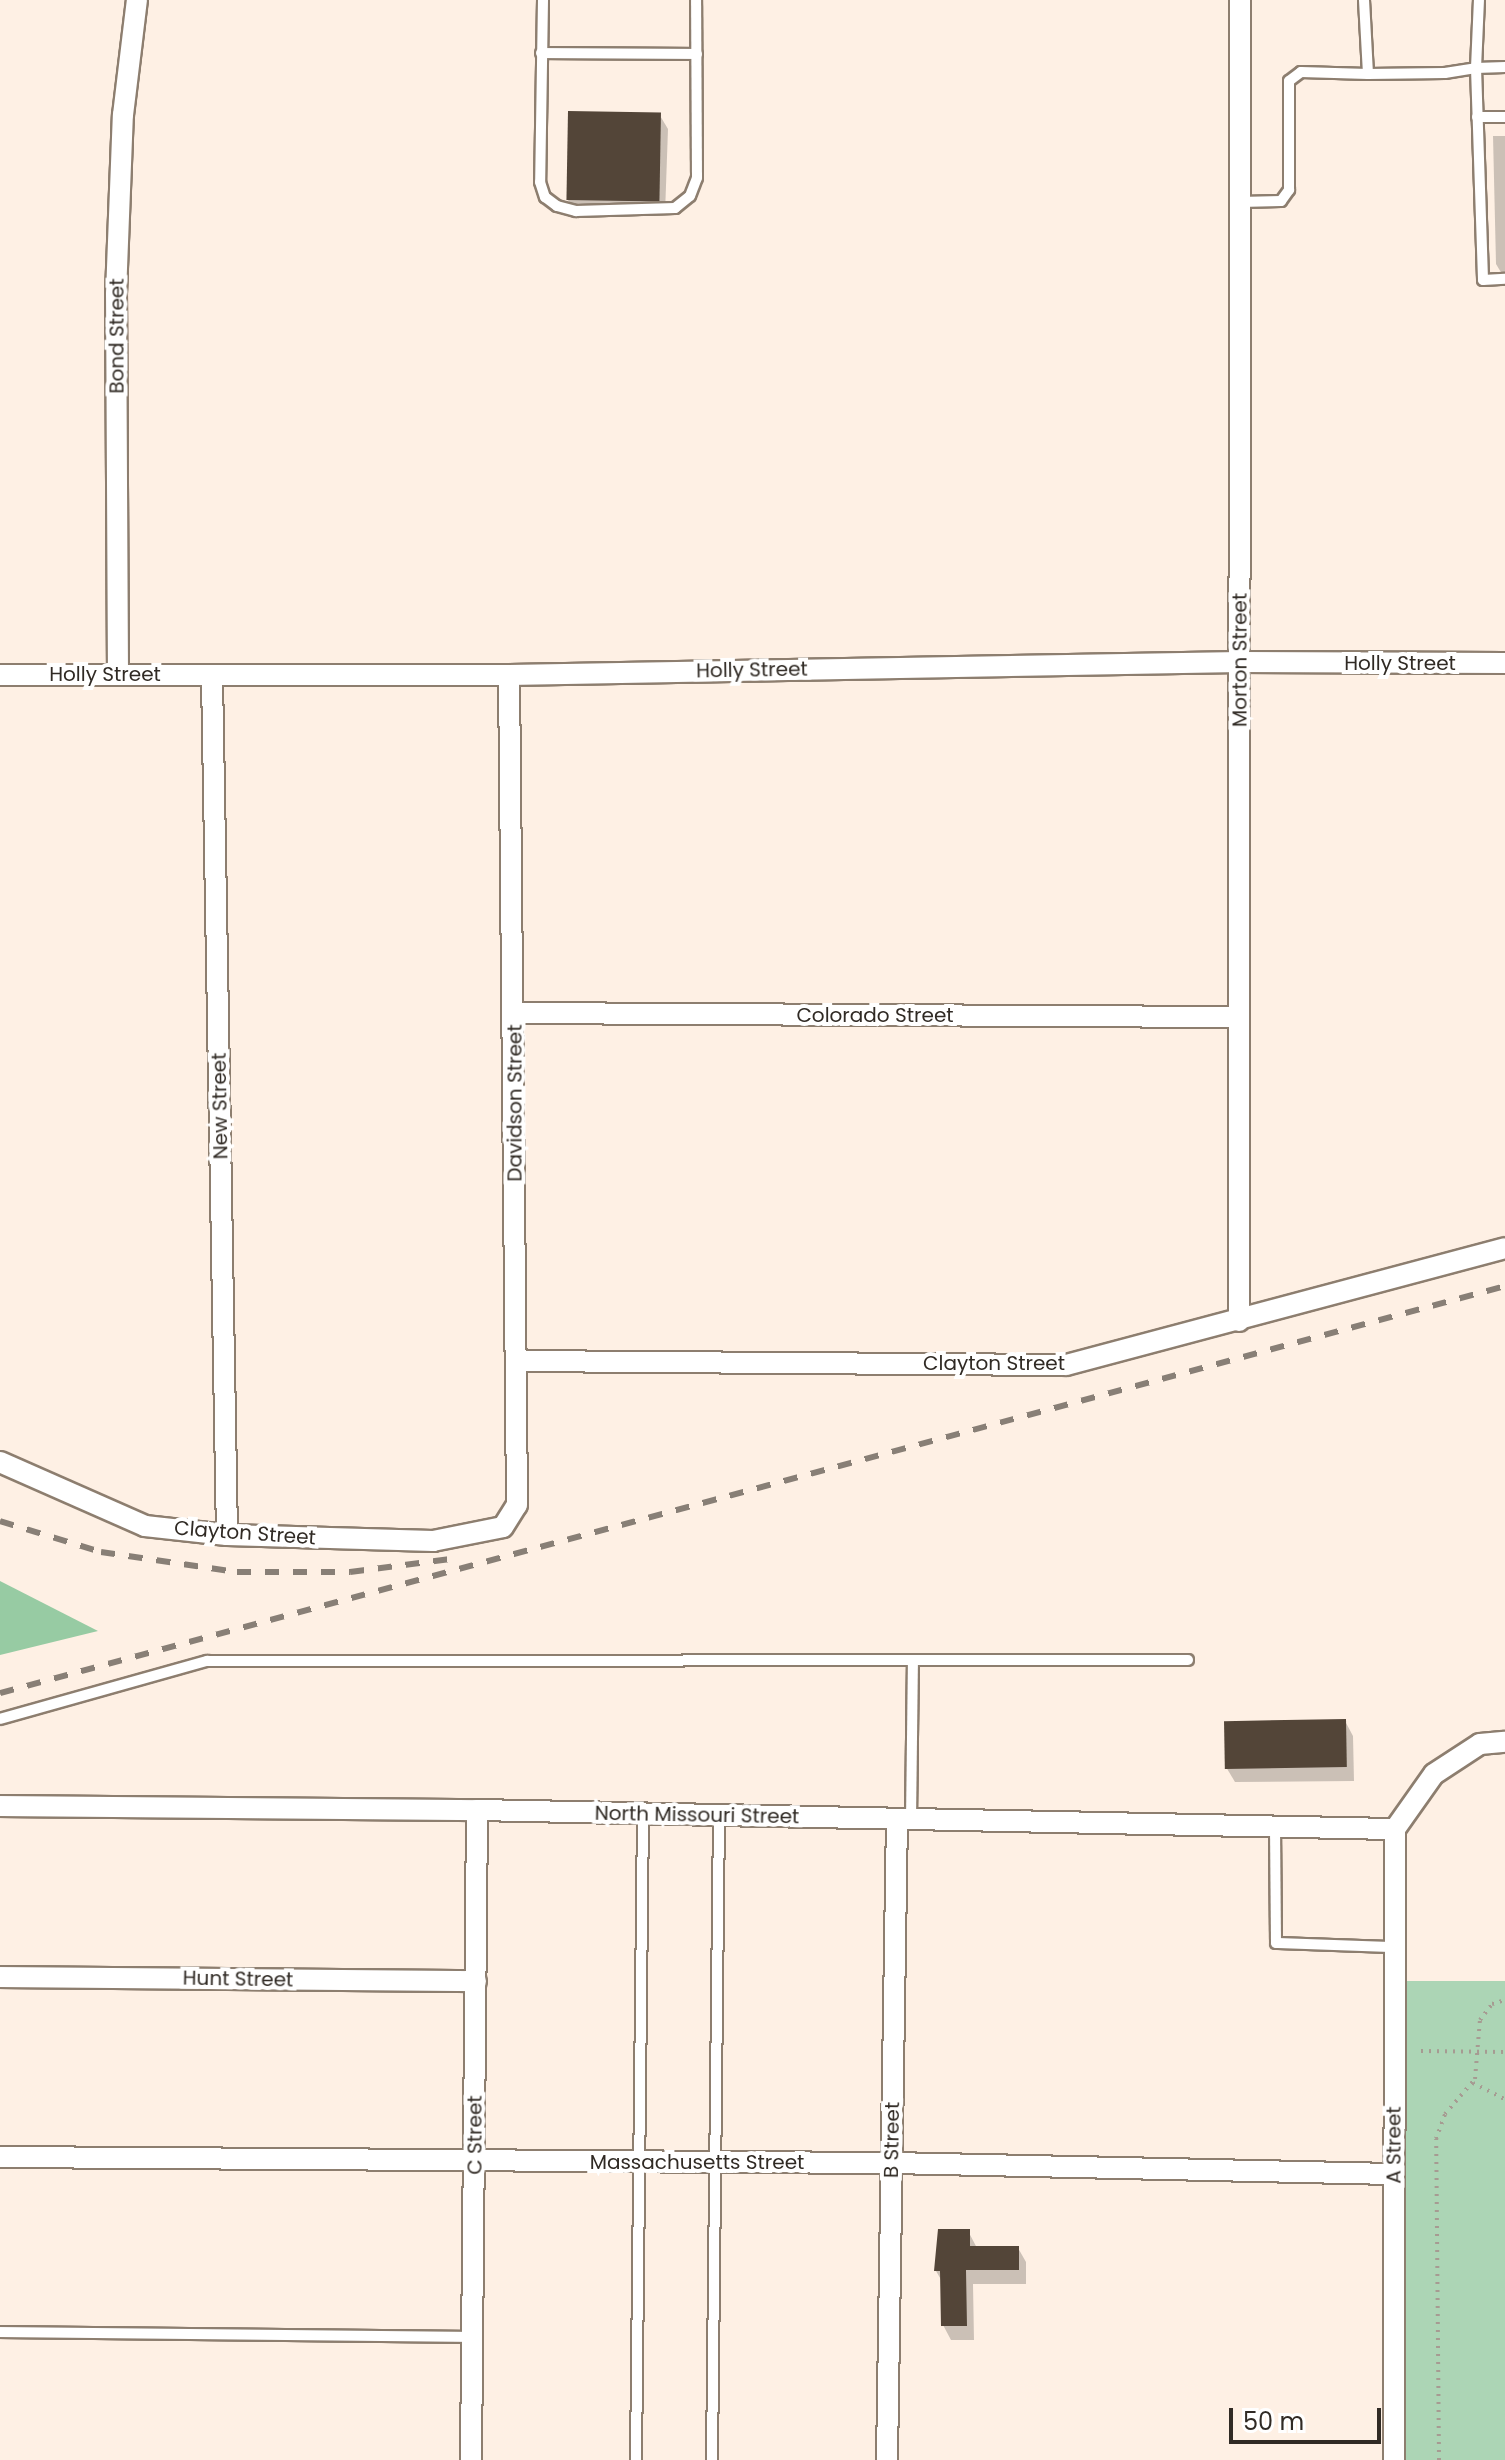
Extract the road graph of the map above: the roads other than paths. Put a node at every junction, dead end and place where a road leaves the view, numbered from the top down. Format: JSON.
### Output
{"nodes":[{"id":1,"x":137,"y":0,"type":"edge"},
{"id":2,"x":543,"y":0,"type":"edge"},
{"id":3,"x":696,"y":0,"type":"edge"},
{"id":4,"x":1240,"y":0,"type":"edge"},
{"id":5,"x":1364,"y":0,"type":"edge"},
{"id":6,"x":1479,"y":0,"type":"edge"},
{"id":7,"x":541,"y":53,"type":"junction"},
{"id":8,"x":697,"y":54,"type":"junction"},
{"id":9,"x":1505,"y":67,"type":"edge"},
{"id":10,"x":1476,"y":68,"type":"junction"},
{"id":11,"x":1368,"y":74,"type":"junction"},
{"id":12,"x":1477,"y":117,"type":"junction"},
{"id":13,"x":1505,"y":117,"type":"edge"},
{"id":14,"x":1240,"y":202,"type":"junction"},
{"id":15,"x":1500,"y":279,"type":"edge"},
{"id":16,"x":1505,"y":289,"type":"edge"},
{"id":17,"x":1240,"y":662,"type":"junction"},
{"id":18,"x":1505,"y":663,"type":"edge"},
{"id":19,"x":118,"y":673,"type":"junction"},
{"id":20,"x":0,"y":675,"type":"edge"},
{"id":21,"x":509,"y":675,"type":"junction"},
{"id":22,"x":212,"y":676,"type":"junction"},
{"id":23,"x":514,"y":1013,"type":"junction"},
{"id":24,"x":1236,"y":1017,"type":"junction"},
{"id":25,"x":1505,"y":1248,"type":"edge"},
{"id":26,"x":1239,"y":1321,"type":"junction"},
{"id":27,"x":516,"y":1361,"type":"junction"},
{"id":28,"x":0,"y":1462,"type":"edge"},
{"id":29,"x":503,"y":1527,"type":"joint"},
{"id":30,"x":227,"y":1535,"type":"junction"},
{"id":31,"x":913,"y":1660,"type":"junction"},
{"id":32,"x":1188,"y":1660,"type":"dead end"},
{"id":33,"x":0,"y":1719,"type":"edge"},
{"id":34,"x":1505,"y":1742,"type":"edge"},
{"id":35,"x":0,"y":1806,"type":"edge"},
{"id":36,"x":477,"y":1810,"type":"junction"},
{"id":37,"x":643,"y":1814,"type":"junction"},
{"id":38,"x":719,"y":1815,"type":"junction"},
{"id":39,"x":904,"y":1819,"type":"junction"},
{"id":40,"x":1275,"y":1827,"type":"junction"},
{"id":41,"x":1395,"y":1829,"type":"junction"},
{"id":42,"x":1392,"y":1947,"type":"junction"},
{"id":43,"x":0,"y":1977,"type":"edge"},
{"id":44,"x":476,"y":1981,"type":"junction"},
{"id":45,"x":0,"y":2157,"type":"edge"},
{"id":46,"x":475,"y":2161,"type":"junction"},
{"id":47,"x":640,"y":2162,"type":"junction"},
{"id":48,"x":716,"y":2162,"type":"junction"},
{"id":49,"x":892,"y":2163,"type":"junction"},
{"id":50,"x":1394,"y":2174,"type":"junction"},
{"id":51,"x":0,"y":2332,"type":"edge"},
{"id":52,"x":472,"y":2337,"type":"junction"},
{"id":53,"x":471,"y":2460,"type":"edge"},
{"id":54,"x":636,"y":2460,"type":"edge"},
{"id":55,"x":712,"y":2460,"type":"edge"},
{"id":56,"x":887,"y":2460,"type":"edge"},
{"id":57,"x":1394,"y":2460,"type":"edge"}],
"edges":[{"from":1,"to":19,"type":"street","name":"Bond Street"},
{"from":2,"to":7,"type":"lane"},
{"from":3,"to":8,"type":"lane"},
{"from":4,"to":14,"type":"street","name":"Morton Street"},
{"from":5,"to":11,"type":"lane"},
{"from":6,"to":10,"type":"lane"},
{"from":7,"to":8,"type":"lane"},
{"from":7,"to":8,"type":"lane"},
{"from":9,"to":10,"type":"lane"},
{"from":10,"to":11,"type":"lane"},
{"from":10,"to":12,"type":"lane"},
{"from":11,"to":14,"type":"lane"},
{"from":12,"to":13,"type":"lane"},
{"from":12,"to":15,"type":"lane"},
{"from":14,"to":17,"type":"street","name":"Morton Street"},
{"from":15,"to":16,"type":"lane"},
{"from":17,"to":18,"type":"street","name":"Holly Street"},
{"from":17,"to":21,"type":"street","name":"Holly Street"},
{"from":17,"to":24,"type":"street","name":"Morton Street"},
{"from":19,"to":20,"type":"street","name":"Holly Street"},
{"from":19,"to":22,"type":"street","name":"Holly Street"},
{"from":21,"to":22,"type":"street","name":"Holly Street"},
{"from":21,"to":23,"type":"street","name":"Davidson Street"},
{"from":22,"to":30,"type":"street","name":"New Street"},
{"from":23,"to":24,"type":"street","name":"Colorado Street"},
{"from":23,"to":27,"type":"street","name":"Davidson Street"},
{"from":24,"to":26,"type":"street","name":"Morton Street"},
{"from":25,"to":26,"type":"street","name":"Clayton Street"},
{"from":26,"to":27,"type":"street","name":"Clayton Street"},
{"from":27,"to":29,"type":"street","name":"Davidson Street"},
{"from":28,"to":30,"type":"street","name":"Clayton Street"},
{"from":29,"to":30,"type":"street","name":"Clayton Street"},
{"from":31,"to":32,"type":"lane"},
{"from":31,"to":33,"type":"lane"},
{"from":31,"to":39,"type":"lane"},
{"from":34,"to":41,"type":"street"},
{"from":35,"to":36,"type":"street","name":"North Missouri Street"},
{"from":36,"to":37,"type":"street","name":"North Missouri Street"},
{"from":36,"to":44,"type":"street","name":"C Street"},
{"from":37,"to":38,"type":"street","name":"North Missouri Street"},
{"from":37,"to":47,"type":"lane"},
{"from":38,"to":39,"type":"street","name":"North Missouri Street"},
{"from":38,"to":48,"type":"lane"},
{"from":39,"to":40,"type":"street","name":"North Missouri Street"},
{"from":39,"to":49,"type":"street","name":"B Street"},
{"from":40,"to":41,"type":"street","name":"North Missouri Street"},
{"from":40,"to":42,"type":"lane"},
{"from":41,"to":42,"type":"street","name":"A Street"},
{"from":42,"to":50,"type":"street","name":"A Street"},
{"from":43,"to":44,"type":"street","name":"Hunt Street"},
{"from":44,"to":46,"type":"street","name":"C Street"},
{"from":45,"to":46,"type":"street","name":"Massachusetts Street"},
{"from":46,"to":47,"type":"street","name":"Massachusetts Street"},
{"from":46,"to":52,"type":"street","name":"C Street"},
{"from":47,"to":48,"type":"street","name":"Massachusetts Street"},
{"from":47,"to":54,"type":"lane"},
{"from":48,"to":49,"type":"street","name":"Massachusetts Street"},
{"from":48,"to":55,"type":"lane"},
{"from":49,"to":50,"type":"street","name":"Massachusetts Street"},
{"from":49,"to":56,"type":"street","name":"B Street"},
{"from":50,"to":57,"type":"street","name":"A Street"},
{"from":51,"to":52,"type":"lane"},
{"from":52,"to":53,"type":"street","name":"C Street"}]}
